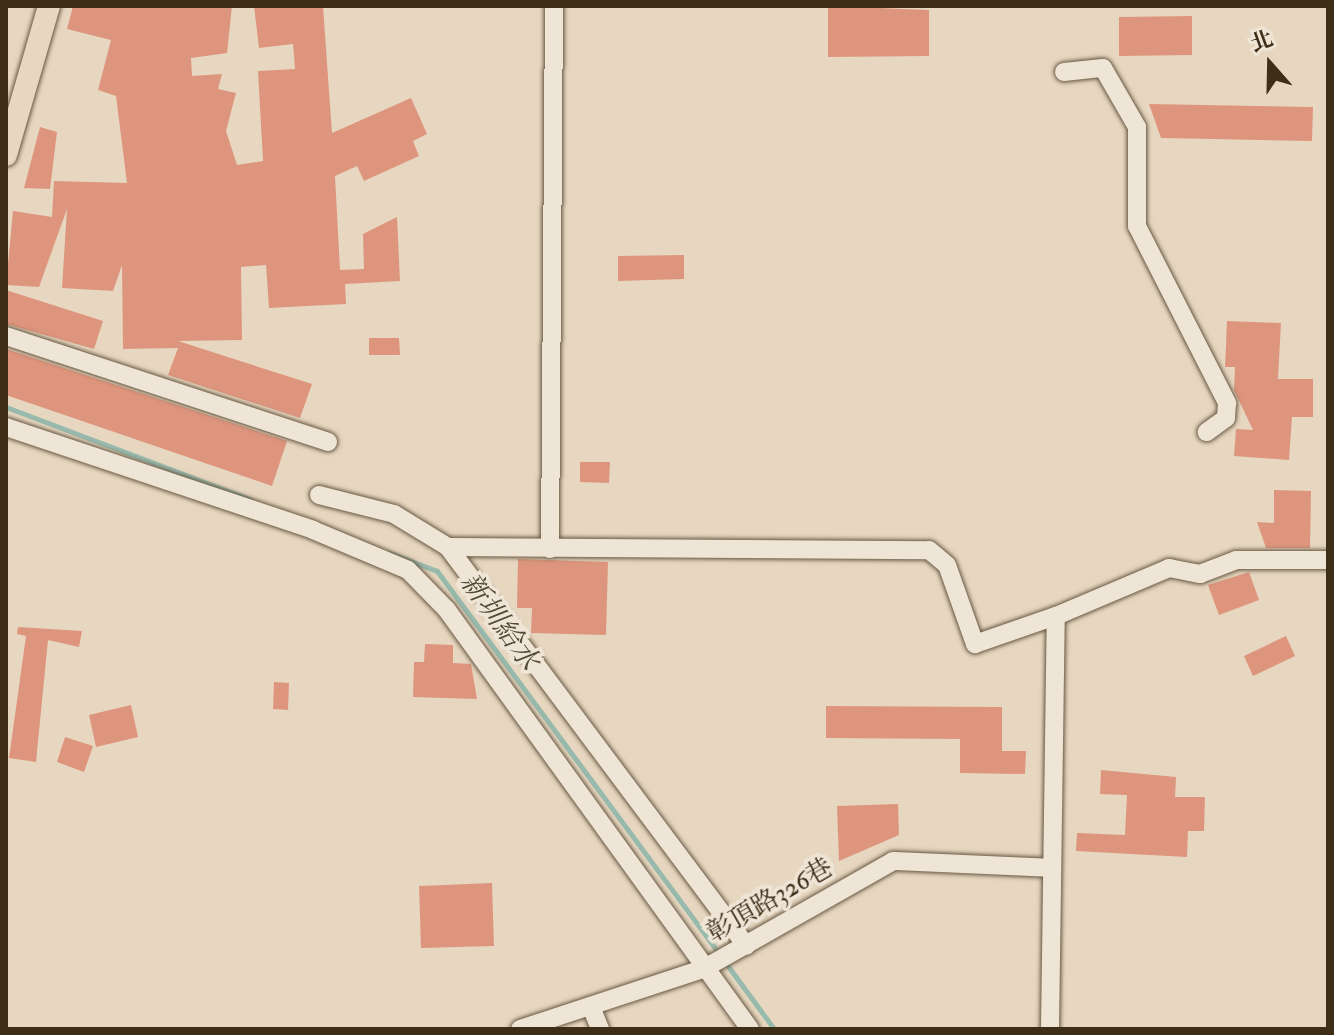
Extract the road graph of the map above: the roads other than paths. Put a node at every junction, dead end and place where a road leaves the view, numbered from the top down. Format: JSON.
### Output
{"nodes":[{"id":1,"x":49,"y":6,"type":"edge"},
{"id":2,"x":554,"y":6,"type":"edge"},
{"id":3,"x":1064,"y":72,"type":"dead end"},
{"id":4,"x":6,"y":155,"type":"edge"},
{"id":5,"x":6,"y":336,"type":"edge"},
{"id":6,"x":6,"y":427,"type":"edge"},
{"id":7,"x":1207,"y":432,"type":"dead end"},
{"id":8,"x":328,"y":442,"type":"dead end"},
{"id":9,"x":319,"y":495,"type":"dead end"},
{"id":10,"x":448,"y":547,"type":"junction"},
{"id":11,"x":550,"y":549,"type":"junction"},
{"id":12,"x":1328,"y":560,"type":"edge"},
{"id":13,"x":1056,"y":616,"type":"junction"},
{"id":14,"x":1051,"y":868,"type":"junction"},
{"id":15,"x":738,"y":950,"type":"junction"},
{"id":16,"x":709,"y":966,"type":"junction"},
{"id":17,"x":592,"y":1009,"type":"junction"},
{"id":18,"x":520,"y":1029,"type":"edge"},
{"id":19,"x":600,"y":1029,"type":"edge"},
{"id":20,"x":750,"y":1029,"type":"edge"},
{"id":21,"x":1050,"y":1029,"type":"edge"}],
"edges":[{"from":1,"to":4,"type":"main road"},
{"from":2,"to":11,"type":"street"},
{"from":3,"to":7,"type":"street"},
{"from":5,"to":8,"type":"street"},
{"from":6,"to":16,"type":"street"},
{"from":9,"to":10,"type":"street"},
{"from":10,"to":11,"type":"street"},
{"from":10,"to":15,"type":"street"},
{"from":11,"to":13,"type":"street"},
{"from":12,"to":13,"type":"street"},
{"from":13,"to":14,"type":"street"},
{"from":14,"to":15,"type":"street","name":"彰頂路326巷"},
{"from":14,"to":21,"type":"street"},
{"from":15,"to":16,"type":"street","name":"彰頂路326巷"},
{"from":16,"to":17,"type":"street","name":"彰頂路326巷"},
{"from":16,"to":20,"type":"street"},
{"from":17,"to":18,"type":"street","name":"彰頂路326巷"},
{"from":17,"to":19,"type":"street"}]}
